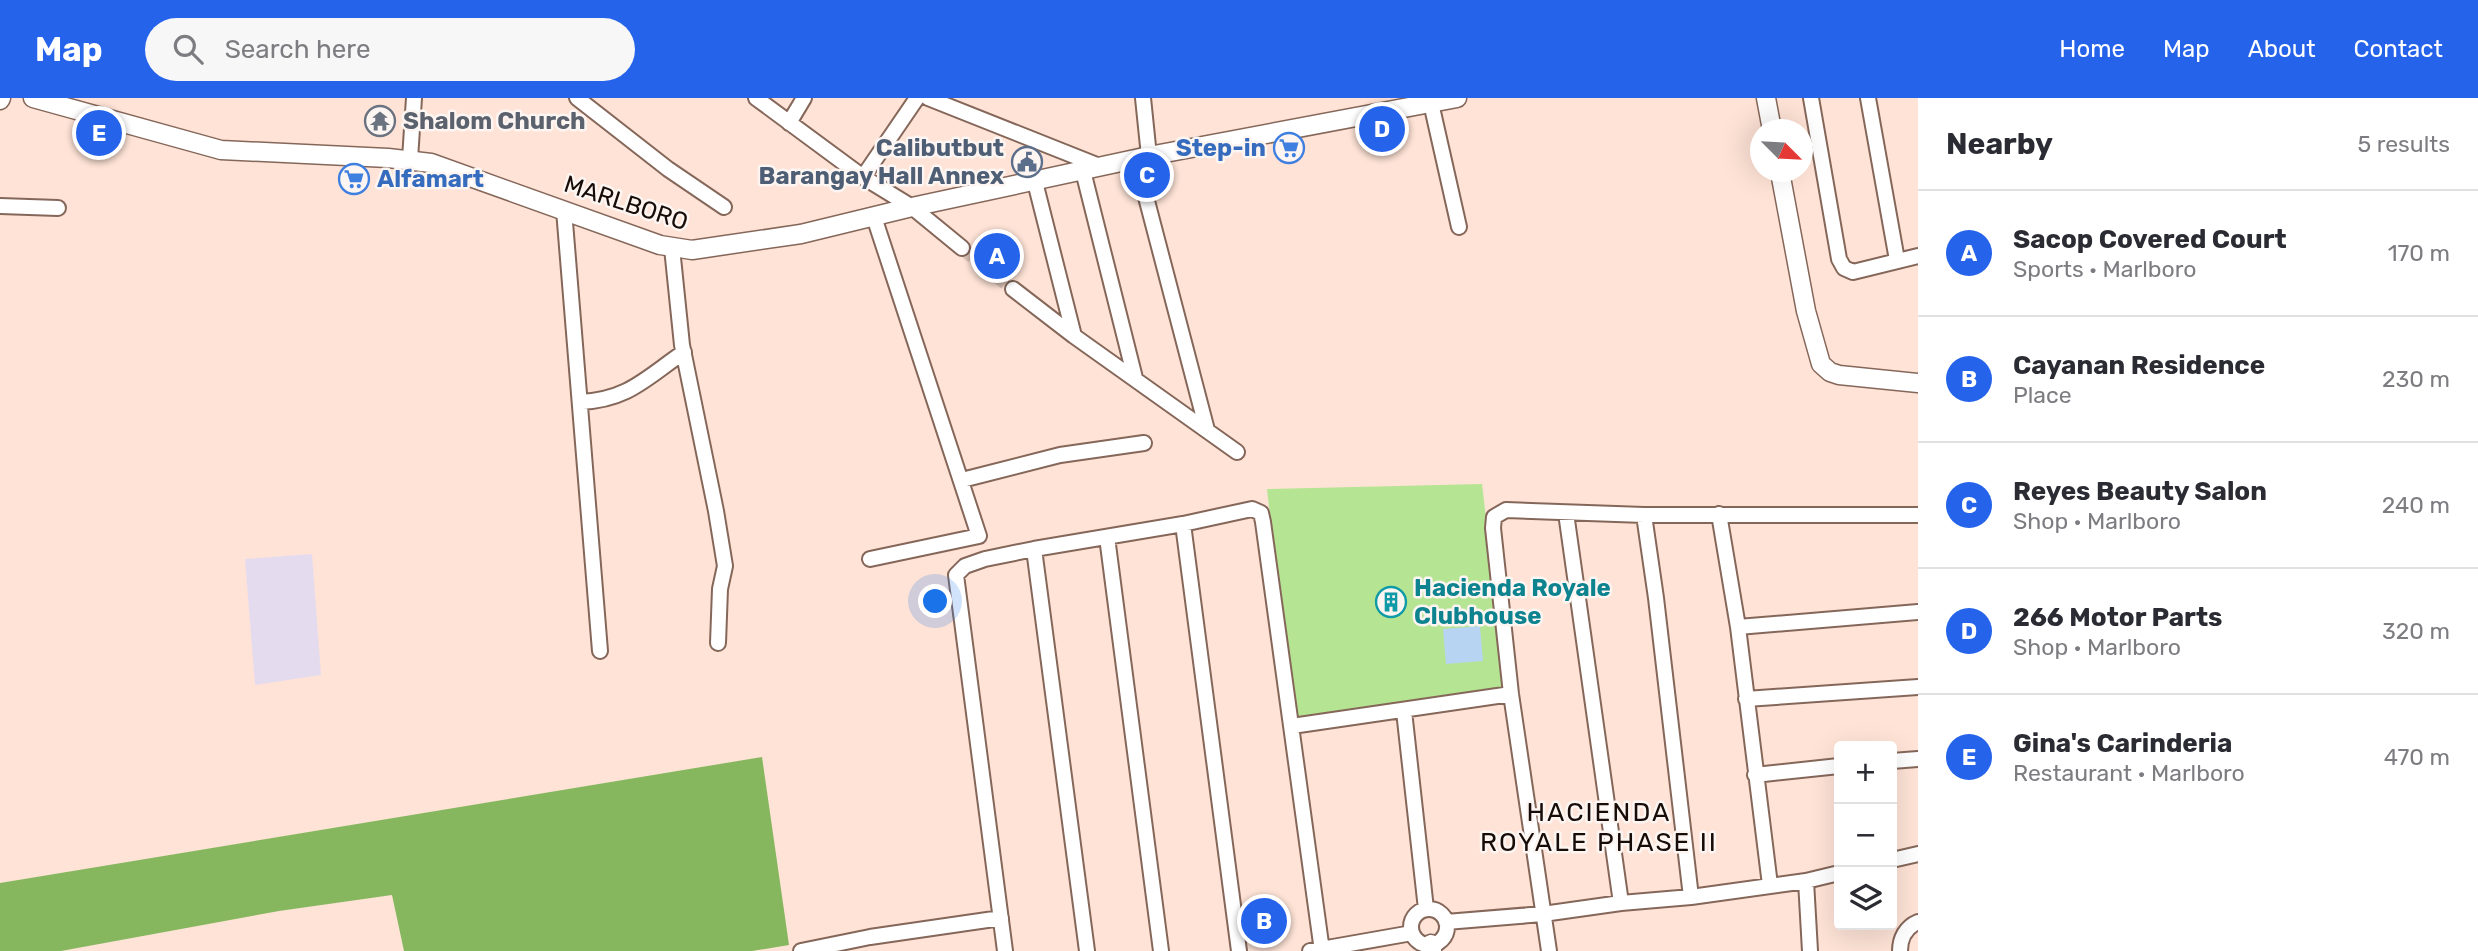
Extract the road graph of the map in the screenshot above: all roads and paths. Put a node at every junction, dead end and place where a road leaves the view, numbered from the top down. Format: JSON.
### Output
{"nodes":[{"id":1,"x":33,"y":98,"type":"edge"},
{"id":2,"x":414,"y":98,"type":"edge"},
{"id":3,"x":577,"y":98,"type":"edge"},
{"id":4,"x":755,"y":98,"type":"edge"},
{"id":5,"x":804,"y":98,"type":"edge"},
{"id":6,"x":917,"y":98,"type":"edge"},
{"id":7,"x":928,"y":98,"type":"edge"},
{"id":8,"x":1143,"y":98,"type":"edge"},
{"id":9,"x":1457,"y":98,"type":"edge"},
{"id":10,"x":1766,"y":98,"type":"edge"},
{"id":11,"x":1811,"y":98,"type":"edge"},
{"id":12,"x":1868,"y":98,"type":"edge"},
{"id":13,"x":1431,"y":103,"type":"junction"},
{"id":14,"x":1770,"y":119,"type":"edge"},
{"id":15,"x":789,"y":123,"type":"junction"},
{"id":16,"x":1143,"y":157,"type":"junction"},
{"id":17,"x":410,"y":159,"type":"junction"},
{"id":18,"x":1102,"y":167,"type":"junction"},
{"id":19,"x":1083,"y":171,"type":"junction"},
{"id":20,"x":863,"y":177,"type":"junction"},
{"id":21,"x":1035,"y":182,"type":"junction"},
{"id":22,"x":1782,"y":182,"type":"edge"},
{"id":23,"x":0,"y":206,"type":"edge"},
{"id":24,"x":724,"y":207,"type":"dead end"},
{"id":25,"x":912,"y":207,"type":"junction"},
{"id":26,"x":58,"y":208,"type":"dead end"},
{"id":27,"x":564,"y":211,"type":"junction"},
{"id":28,"x":874,"y":217,"type":"junction"},
{"id":29,"x":1459,"y":227,"type":"dead end"},
{"id":30,"x":672,"y":247,"type":"junction"},
{"id":31,"x":962,"y":248,"type":"tunnel mouth"},
{"id":32,"x":1918,"y":256,"type":"edge"},
{"id":33,"x":1897,"y":260,"type":"junction"},
{"id":34,"x":1013,"y":289,"type":"tunnel mouth"},
{"id":35,"x":1074,"y":336,"type":"junction"},
{"id":36,"x":684,"y":352,"type":"junction"},
{"id":37,"x":1135,"y":378,"type":"junction"},
{"id":38,"x":1918,"y":383,"type":"edge"},
{"id":39,"x":580,"y":402,"type":"junction"},
{"id":40,"x":1207,"y":430,"type":"junction"},
{"id":41,"x":1144,"y":443,"type":"dead end"},
{"id":42,"x":1237,"y":452,"type":"dead end"},
{"id":43,"x":962,"y":480,"type":"junction"},
{"id":44,"x":1566,"y":513,"type":"junction"},
{"id":45,"x":1719,"y":514,"type":"junction"},
{"id":46,"x":1644,"y":515,"type":"junction"},
{"id":47,"x":1918,"y":515,"type":"edge"},
{"id":48,"x":1183,"y":524,"type":"junction"},
{"id":49,"x":1107,"y":537,"type":"junction"},
{"id":50,"x":1034,"y":549,"type":"junction"},
{"id":51,"x":870,"y":559,"type":"dead end"},
{"id":52,"x":1918,"y":612,"type":"edge"},
{"id":53,"x":1738,"y":627,"type":"junction"},
{"id":54,"x":718,"y":643,"type":"dead end"},
{"id":55,"x":600,"y":651,"type":"dead end"},
{"id":56,"x":1918,"y":687,"type":"edge"},
{"id":57,"x":1511,"y":694,"type":"junction"},
{"id":58,"x":1746,"y":699,"type":"junction"},
{"id":59,"x":1404,"y":711,"type":"junction"},
{"id":60,"x":1292,"y":726,"type":"junction"},
{"id":61,"x":1918,"y":759,"type":"edge"},
{"id":62,"x":1897,"y":761,"type":"edge"},
{"id":63,"x":1834,"y":767,"type":"edge"},
{"id":64,"x":1755,"y":775,"type":"junction"},
{"id":65,"x":1918,"y":854,"type":"edge"},
{"id":66,"x":1897,"y":859,"type":"edge"},
{"id":67,"x":1834,"y":874,"type":"edge"},
{"id":68,"x":1806,"y":881,"type":"junction"},
{"id":69,"x":1769,"y":885,"type":"junction"},
{"id":70,"x":1692,"y":897,"type":"junction"},
{"id":71,"x":1621,"y":903,"type":"junction"},
{"id":72,"x":1426,"y":909,"type":"junction"},
{"id":73,"x":1543,"y":914,"type":"junction"},
{"id":74,"x":1001,"y":918,"type":"junction"},
{"id":75,"x":1446,"y":922,"type":"junction"},
{"id":76,"x":1918,"y":922,"type":"edge"},
{"id":77,"x":1412,"y":933,"type":"junction"},
{"id":78,"x":1432,"y":948,"type":"edge"},
{"id":79,"x":1318,"y":950,"type":"edge"},
{"id":80,"x":801,"y":951,"type":"edge"},
{"id":81,"x":1005,"y":951,"type":"edge"},
{"id":82,"x":1087,"y":951,"type":"edge"},
{"id":83,"x":1161,"y":951,"type":"edge"},
{"id":84,"x":1238,"y":951,"type":"edge"},
{"id":85,"x":1549,"y":951,"type":"edge"},
{"id":86,"x":1810,"y":951,"type":"edge"},
{"id":87,"x":1900,"y":951,"type":"edge"}],
"edges":[{"from":1,"to":17,"type":"street","name":"MARLBORO"},
{"from":2,"to":17,"type":"street"},
{"from":3,"to":24,"type":"street"},
{"from":4,"to":15,"type":"street"},
{"from":5,"to":15,"type":"street"},
{"from":6,"to":20,"type":"street"},
{"from":7,"to":18,"type":"street"},
{"from":8,"to":16,"type":"street"},
{"from":9,"to":13,"type":"street","name":"MARLBORO"},
{"from":10,"to":14,"type":"street"},
{"from":11,"to":33,"type":"street"},
{"from":12,"to":33,"type":"street"},
{"from":13,"to":16,"type":"street","name":"MARLBORO"},
{"from":13,"to":29,"type":"street"},
{"from":15,"to":20,"type":"street"},
{"from":16,"to":18,"type":"street","name":"MARLBORO"},
{"from":16,"to":40,"type":"street"},
{"from":17,"to":27,"type":"street","name":"MARLBORO"},
{"from":18,"to":19,"type":"street","name":"MARLBORO"},
{"from":19,"to":21,"type":"street","name":"MARLBORO"},
{"from":19,"to":37,"type":"street"},
{"from":20,"to":25,"type":"street"},
{"from":21,"to":25,"type":"street","name":"MARLBORO"},
{"from":21,"to":35,"type":"street"},
{"from":22,"to":38,"type":"street"},
{"from":23,"to":26,"type":"street"},
{"from":25,"to":28,"type":"street","name":"MARLBORO"},
{"from":25,"to":31,"type":"street"},
{"from":27,"to":30,"type":"street","name":"MARLBORO"},
{"from":27,"to":39,"type":"street"},
{"from":28,"to":30,"type":"street","name":"MARLBORO"},
{"from":28,"to":43,"type":"street"},
{"from":30,"to":36,"type":"street"},
{"from":32,"to":33,"type":"street"},
{"from":34,"to":35,"type":"street"},
{"from":35,"to":37,"type":"street"},
{"from":36,"to":39,"type":"street"},
{"from":36,"to":54,"type":"street"},
{"from":37,"to":40,"type":"street"},
{"from":39,"to":55,"type":"street"},
{"from":40,"to":42,"type":"street"},
{"from":41,"to":43,"type":"street"},
{"from":43,"to":51,"type":"street"},
{"from":44,"to":46,"type":"street"},
{"from":44,"to":57,"type":"street"},
{"from":44,"to":71,"type":"street"},
{"from":45,"to":46,"type":"street"},
{"from":45,"to":47,"type":"street"},
{"from":45,"to":53,"type":"street"},
{"from":46,"to":70,"type":"street"},
{"from":48,"to":49,"type":"street"},
{"from":48,"to":60,"type":"street"},
{"from":48,"to":84,"type":"street"},
{"from":49,"to":50,"type":"street"},
{"from":49,"to":83,"type":"street"},
{"from":50,"to":74,"type":"street"},
{"from":50,"to":82,"type":"street"},
{"from":52,"to":53,"type":"street"},
{"from":53,"to":58,"type":"street"},
{"from":56,"to":58,"type":"street"},
{"from":57,"to":59,"type":"street"},
{"from":57,"to":73,"type":"street"},
{"from":58,"to":64,"type":"street"},
{"from":59,"to":60,"type":"street"},
{"from":59,"to":72,"type":"street"},
{"from":60,"to":79,"type":"street"},
{"from":61,"to":62,"type":"street"},
{"from":63,"to":64,"type":"street"},
{"from":64,"to":69,"type":"street"},
{"from":65,"to":66,"type":"street"},
{"from":67,"to":68,"type":"street"},
{"from":68,"to":69,"type":"street"},
{"from":68,"to":86,"type":"street"},
{"from":69,"to":70,"type":"street"},
{"from":70,"to":71,"type":"street"},
{"from":71,"to":73,"type":"street"},
{"from":72,"to":75,"type":"street"},
{"from":72,"to":77,"type":"street"},
{"from":73,"to":75,"type":"street"},
{"from":73,"to":85,"type":"street"},
{"from":74,"to":80,"type":"street"},
{"from":74,"to":81,"type":"street"},
{"from":75,"to":78,"type":"street"},
{"from":76,"to":87,"type":"street"},
{"from":77,"to":78,"type":"street"},
{"from":77,"to":79,"type":"street"}]}
